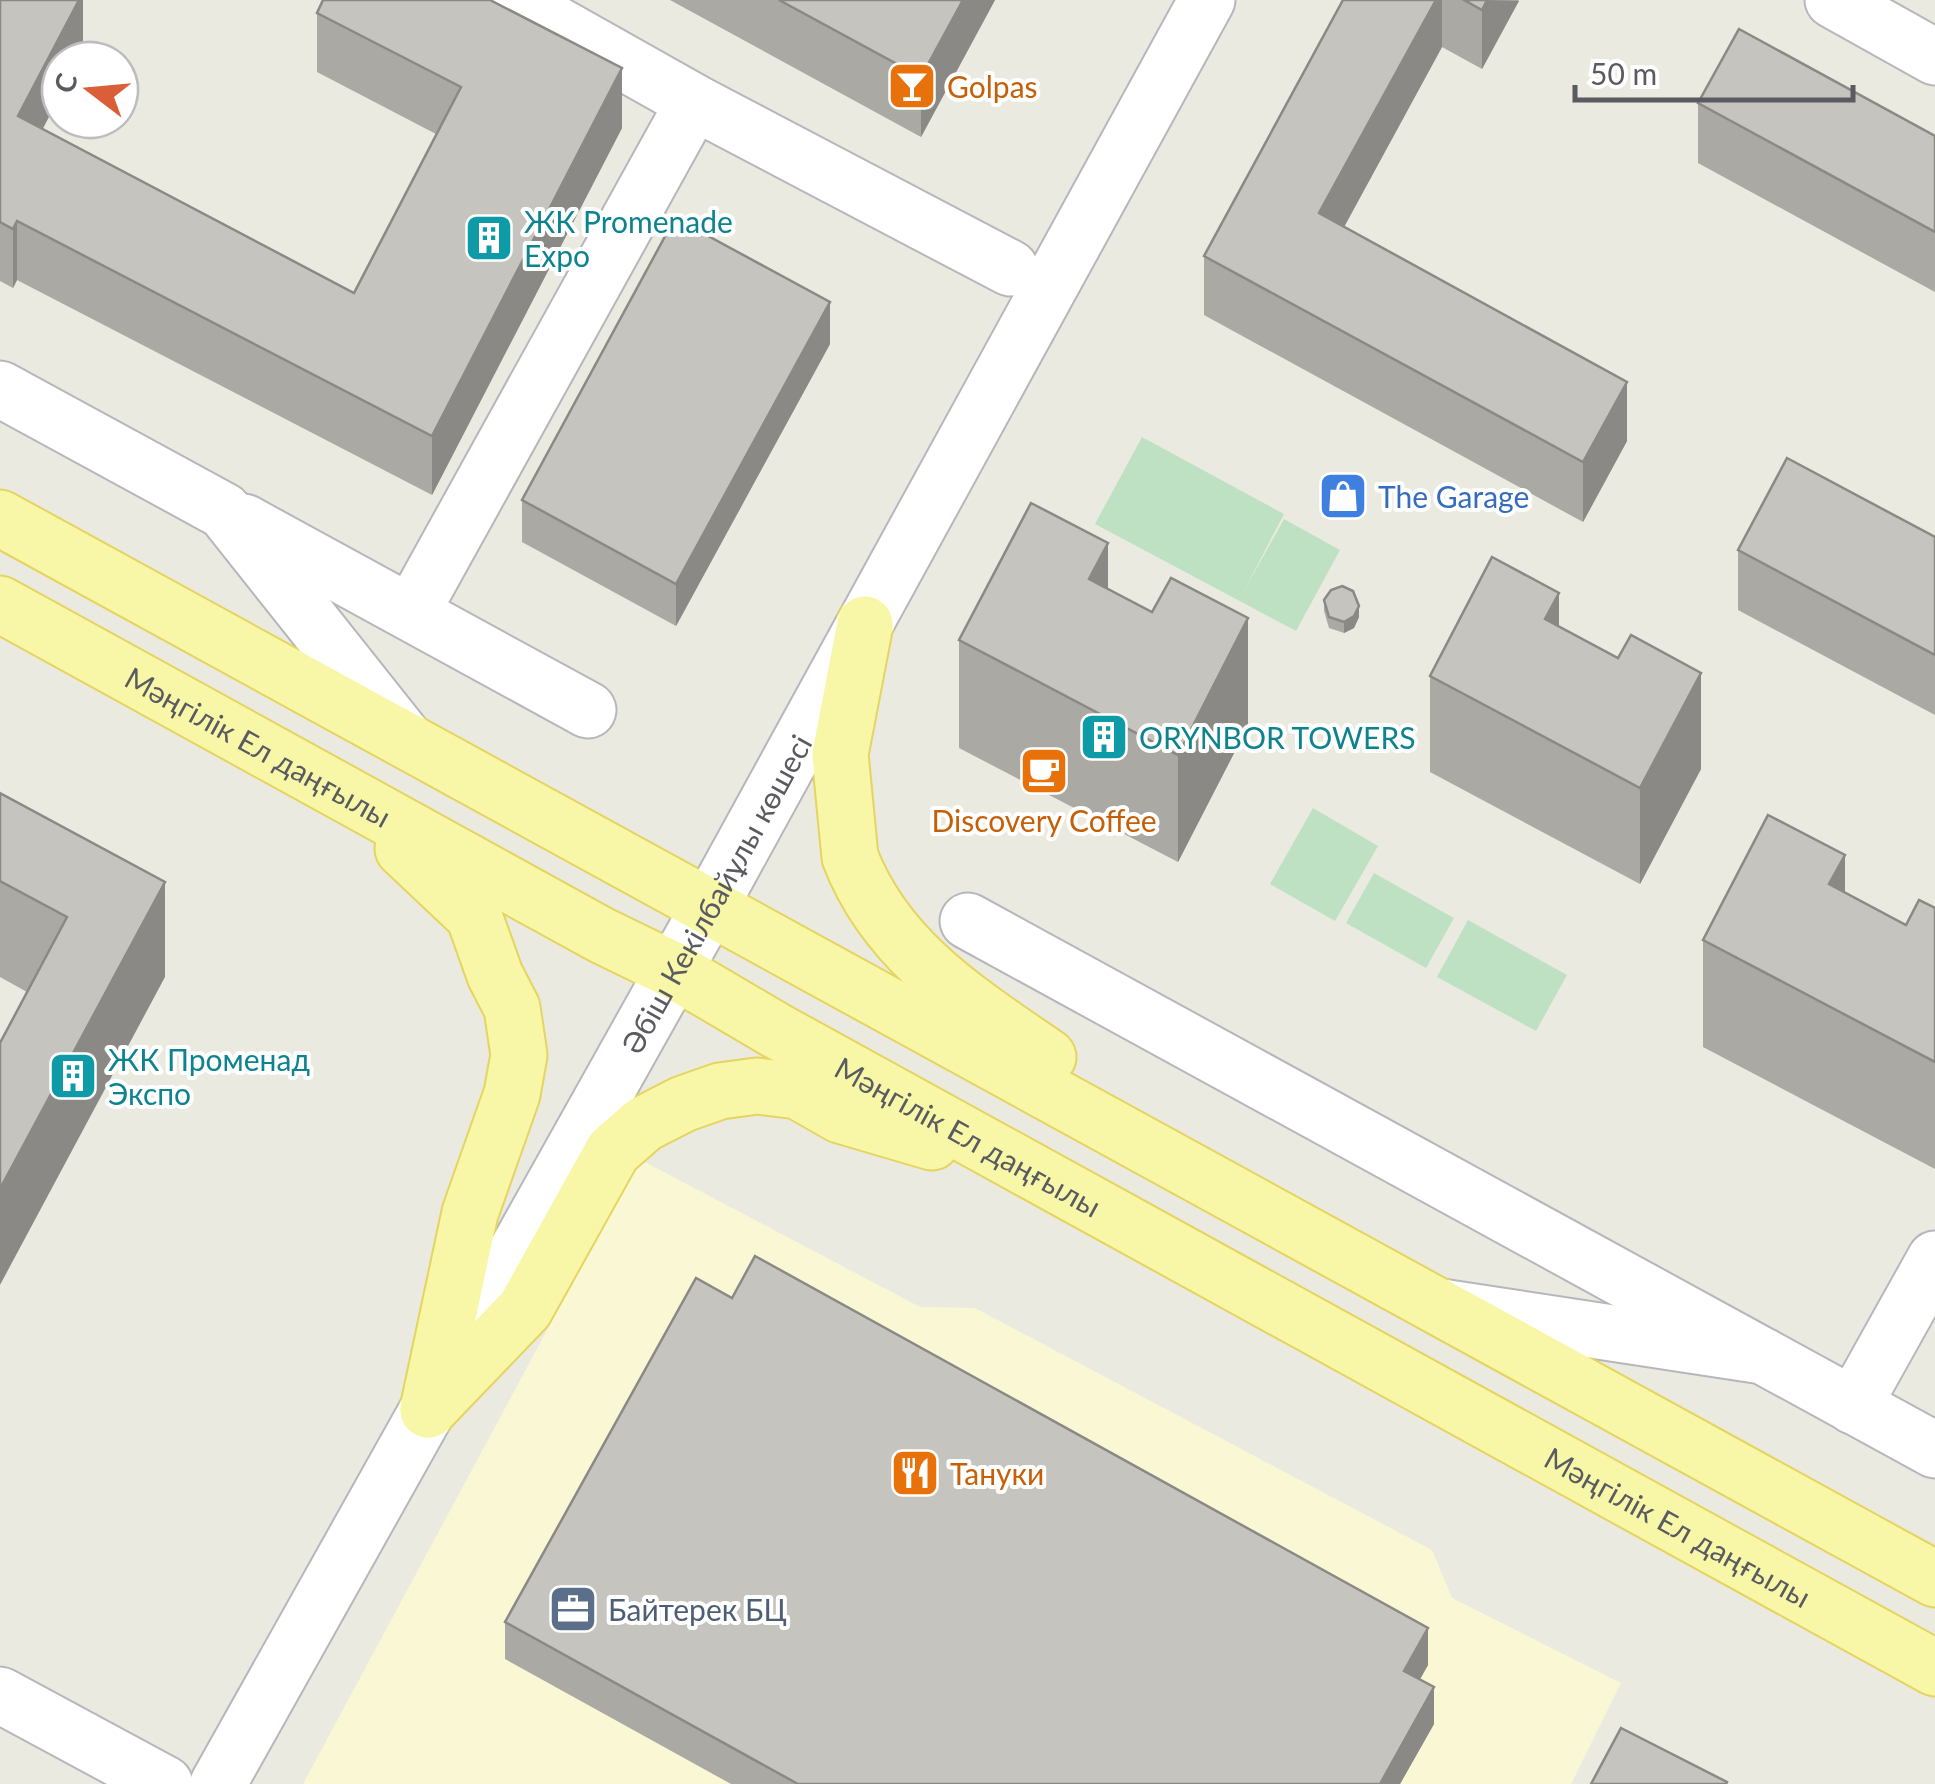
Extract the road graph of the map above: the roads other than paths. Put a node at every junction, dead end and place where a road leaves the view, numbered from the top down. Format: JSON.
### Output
{"nodes":[{"id":1,"x":512,"y":0,"type":"edge"},
{"id":2,"x":1207,"y":0,"type":"edge"},
{"id":3,"x":1834,"y":0,"type":"edge"},
{"id":4,"x":1935,"y":57,"type":"edge"},
{"id":5,"x":694,"y":102,"type":"junction"},
{"id":6,"x":1010,"y":268,"type":"dead end"},
{"id":7,"x":0,"y":389,"type":"edge"},
{"id":8,"x":224,"y":511,"type":"junction"},
{"id":9,"x":0,"y":518,"type":"edge"},
{"id":10,"x":0,"y":604,"type":"edge"},
{"id":11,"x":411,"y":613,"type":"junction"},
{"id":12,"x":864,"y":624,"type":"junction"},
{"id":13,"x":588,"y":710,"type":"dead end"},
{"id":14,"x":406,"y":740,"type":"junction"},
{"id":15,"x":346,"y":794,"type":"junction"},
{"id":16,"x":710,"y":906,"type":"junction"},
{"id":17,"x":968,"y":921,"type":"dead end"},
{"id":18,"x":674,"y":971,"type":"junction"},
{"id":19,"x":989,"y":1148,"type":"junction"},
{"id":20,"x":1258,"y":1207,"type":"junction"},
{"id":21,"x":1543,"y":1236,"type":"junction"},
{"id":22,"x":1935,"y":1259,"type":"edge"},
{"id":23,"x":1438,"y":1306,"type":"junction"},
{"id":24,"x":1763,"y":1356,"type":"junction"},
{"id":25,"x":1853,"y":1406,"type":"junction"},
{"id":26,"x":428,"y":1410,"type":"junction"},
{"id":27,"x":1935,"y":1450,"type":"edge"},
{"id":28,"x":1935,"y":1579,"type":"edge"},
{"id":29,"x":1935,"y":1668,"type":"edge"},
{"id":30,"x":0,"y":1695,"type":"edge"},
{"id":31,"x":165,"y":1784,"type":"edge"},
{"id":32,"x":218,"y":1784,"type":"edge"}],
"edges":[{"from":1,"to":5,"type":"street"},
{"from":2,"to":12,"type":"street","name":"Әбіш Кекілбайұлы көшесі"},
{"from":3,"to":4,"type":"street"},
{"from":5,"to":6,"type":"street"},
{"from":5,"to":11,"type":"street"},
{"from":7,"to":8,"type":"street"},
{"from":8,"to":11,"type":"street"},
{"from":8,"to":14,"type":"street"},
{"from":9,"to":14,"type":"main road"},
{"from":10,"to":15,"type":"main road","name":"Мәңгілік Ел даңғылы"},
{"from":11,"to":13,"type":"street"},
{"from":12,"to":16,"type":"street","name":"Әбіш Кекілбайұлы көшесі"},
{"from":12,"to":20,"type":"main road"},
{"from":14,"to":16,"type":"main road"},
{"from":15,"to":18,"type":"main road","name":"Мәңгілік Ел даңғылы"},
{"from":15,"to":26,"type":"main road"},
{"from":16,"to":18,"type":"street","name":"Әбіш Кекілбайұлы көшесі"},
{"from":16,"to":20,"type":"main road"},
{"from":17,"to":21,"type":"street"},
{"from":18,"to":19,"type":"main road","name":"Мәңгілік Ел даңғылы"},
{"from":18,"to":26,"type":"street","name":"Әбіш Кекілбайұлы көшесі"},
{"from":19,"to":26,"type":"main road"},
{"from":19,"to":29,"type":"main road","name":"Мәңгілік Ел даңғылы"},
{"from":20,"to":23,"type":"main road"},
{"from":21,"to":23,"type":"street"},
{"from":21,"to":24,"type":"street"},
{"from":22,"to":25,"type":"street"},
{"from":23,"to":24,"type":"street"},
{"from":23,"to":28,"type":"main road"},
{"from":24,"to":25,"type":"street"},
{"from":25,"to":27,"type":"street"},
{"from":26,"to":32,"type":"street","name":"Әбіш Кекілбайұлы көшесі"},
{"from":30,"to":31,"type":"street"}]}
